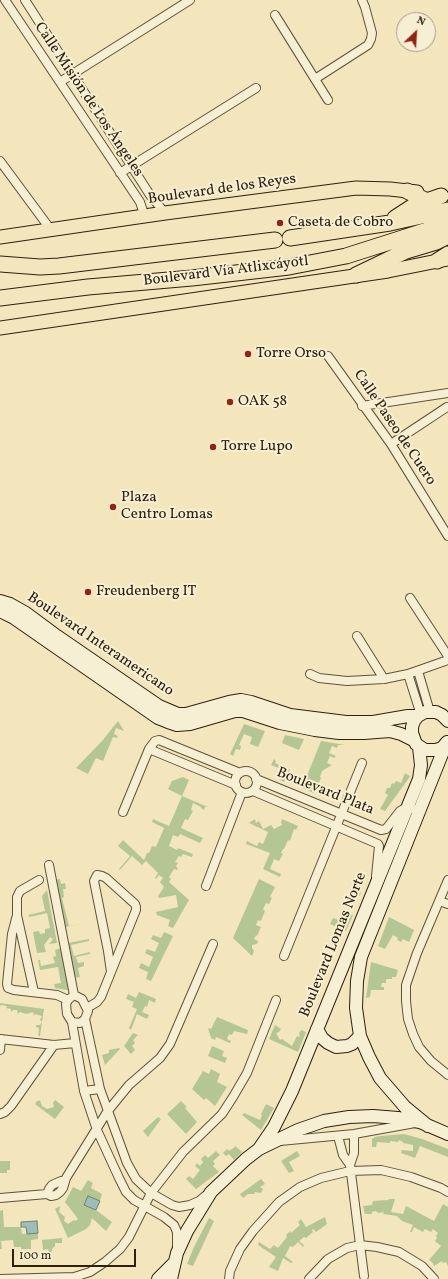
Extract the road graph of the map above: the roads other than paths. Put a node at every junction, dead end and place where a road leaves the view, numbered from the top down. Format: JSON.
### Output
{"nodes":[{"id":1,"x":5,"y":0,"type":"edge"},
{"id":2,"x":25,"y":0,"type":"edge"},
{"id":3,"x":190,"y":0,"type":"edge"},
{"id":4,"x":362,"y":0,"type":"edge"},
{"id":5,"x":275,"y":15,"type":"dead end"},
{"id":6,"x":72,"y":74,"type":"junction"},
{"id":7,"x":315,"y":79,"type":"junction"},
{"id":8,"x":60,"y":82,"type":"junction"},
{"id":9,"x":256,"y":88,"type":"dead end"},
{"id":10,"x":328,"y":100,"type":"dead end"},
{"id":11,"x":0,"y":161,"type":"edge"},
{"id":12,"x":132,"y":166,"type":"junction"},
{"id":13,"x":120,"y":173,"type":"junction"},
{"id":14,"x":407,"y":191,"type":"junction"},
{"id":15,"x":426,"y":201,"type":"junction"},
{"id":16,"x":446,"y":203,"type":"edge"},
{"id":17,"x":165,"y":213,"type":"junction"},
{"id":18,"x":145,"y":217,"type":"junction"},
{"id":19,"x":390,"y":223,"type":"junction"},
{"id":20,"x":448,"y":225,"type":"edge"},
{"id":21,"x":51,"y":230,"type":"junction"},
{"id":22,"x":448,"y":236,"type":"edge"},
{"id":23,"x":0,"y":237,"type":"edge"},
{"id":24,"x":290,"y":238,"type":"dead end"},
{"id":25,"x":275,"y":240,"type":"dead end"},
{"id":26,"x":444,"y":258,"type":"edge"},
{"id":27,"x":0,"y":264,"type":"edge"},
{"id":28,"x":356,"y":275,"type":"junction"},
{"id":29,"x":0,"y":298,"type":"edge"},
{"id":30,"x":0,"y":328,"type":"edge"},
{"id":31,"x":328,"y":356,"type":"dead end"},
{"id":32,"x":448,"y":393,"type":"edge"},
{"id":33,"x":438,"y":394,"type":"junction"},
{"id":34,"x":362,"y":406,"type":"junction"},
{"id":35,"x":447,"y":408,"type":"edge"},
{"id":36,"x":391,"y":444,"type":"junction"},
{"id":37,"x":448,"y":536,"type":"edge"},
{"id":38,"x":410,"y":598,"type":"dead end"},
{"id":39,"x":0,"y":601,"type":"edge"},
{"id":40,"x":0,"y":611,"type":"edge"},
{"id":41,"x":357,"y":636,"type":"dead end"},
{"id":42,"x":448,"y":656,"type":"edge"},
{"id":43,"x":448,"y":660,"type":"edge"},
{"id":44,"x":418,"y":671,"type":"junction"},
{"id":45,"x":310,"y":674,"type":"dead end"},
{"id":46,"x":408,"y":674,"type":"junction"},
{"id":47,"x":384,"y":678,"type":"junction"},
{"id":48,"x":242,"y":706,"type":"junction"},
{"id":49,"x":448,"y":706,"type":"edge"},
{"id":50,"x":426,"y":714,"type":"junction"},
{"id":51,"x":448,"y":722,"type":"edge"},
{"id":52,"x":416,"y":743,"type":"junction"},
{"id":53,"x":447,"y":743,"type":"edge"},
{"id":54,"x":149,"y":749,"type":"junction"},
{"id":55,"x":362,"y":763,"type":"dead end"},
{"id":56,"x":240,"y":773,"type":"junction"},
{"id":57,"x":256,"y":779,"type":"junction"},
{"id":58,"x":236,"y":785,"type":"junction"},
{"id":59,"x":252,"y":791,"type":"junction"},
{"id":60,"x":242,"y":792,"type":"junction"},
{"id":61,"x":413,"y":793,"type":"junction"},
{"id":62,"x":425,"y":798,"type":"junction"},
{"id":63,"x":407,"y":807,"type":"junction"},
{"id":64,"x":123,"y":812,"type":"dead end"},
{"id":65,"x":420,"y":812,"type":"junction"},
{"id":66,"x":342,"y":814,"type":"junction"},
{"id":67,"x":337,"y":826,"type":"junction"},
{"id":68,"x":49,"y":865,"type":"dead end"},
{"id":69,"x":39,"y":880,"type":"dead end"},
{"id":70,"x":448,"y":880,"type":"edge"},
{"id":71,"x":375,"y":885,"type":"junction"},
{"id":72,"x":206,"y":886,"type":"dead end"},
{"id":73,"x":439,"y":901,"type":"junction"},
{"id":74,"x":448,"y":904,"type":"edge"},
{"id":75,"x":17,"y":915,"type":"junction"},
{"id":76,"x":213,"y":944,"type":"dead end"},
{"id":77,"x":284,"y":956,"type":"dead end"},
{"id":78,"x":111,"y":972,"type":"junction"},
{"id":79,"x":34,"y":992,"type":"junction"},
{"id":80,"x":71,"y":998,"type":"junction"},
{"id":81,"x":276,"y":1000,"type":"dead end"},
{"id":82,"x":87,"y":1008,"type":"junction"},
{"id":83,"x":86,"y":1019,"type":"junction"},
{"id":84,"x":72,"y":1022,"type":"junction"},
{"id":85,"x":317,"y":1029,"type":"junction"},
{"id":86,"x":360,"y":1036,"type":"junction"},
{"id":87,"x":1,"y":1039,"type":"edge"},
{"id":88,"x":75,"y":1043,"type":"junction"},
{"id":89,"x":54,"y":1044,"type":"junction"},
{"id":90,"x":0,"y":1050,"type":"edge"},
{"id":91,"x":448,"y":1075,"type":"edge"},
{"id":92,"x":100,"y":1089,"type":"junction"},
{"id":93,"x":84,"y":1091,"type":"junction"},
{"id":94,"x":107,"y":1112,"type":"junction"},
{"id":95,"x":0,"y":1114,"type":"edge"},
{"id":96,"x":424,"y":1124,"type":"junction"},
{"id":97,"x":97,"y":1130,"type":"junction"},
{"id":98,"x":354,"y":1134,"type":"junction"},
{"id":99,"x":448,"y":1134,"type":"edge"},
{"id":100,"x":338,"y":1136,"type":"junction"},
{"id":101,"x":273,"y":1142,"type":"junction"},
{"id":102,"x":259,"y":1149,"type":"junction"},
{"id":103,"x":350,"y":1168,"type":"junction"},
{"id":104,"x":211,"y":1192,"type":"junction"},
{"id":105,"x":448,"y":1192,"type":"edge"},
{"id":106,"x":151,"y":1193,"type":"junction"},
{"id":107,"x":0,"y":1198,"type":"edge"},
{"id":108,"x":144,"y":1207,"type":"junction"},
{"id":109,"x":360,"y":1245,"type":"junction"},
{"id":110,"x":176,"y":1258,"type":"junction"},
{"id":111,"x":364,"y":1276,"type":"dead end"},
{"id":112,"x":0,"y":1279,"type":"edge"},
{"id":113,"x":158,"y":1279,"type":"edge"},
{"id":114,"x":171,"y":1279,"type":"edge"},
{"id":115,"x":229,"y":1279,"type":"edge"},
{"id":116,"x":309,"y":1279,"type":"edge"},
{"id":117,"x":434,"y":1279,"type":"edge"}],
"edges":[{"from":1,"to":8,"type":"street","name":"Calle Misión de Los Ángeles"},
{"from":2,"to":6,"type":"street","name":"Calle Misión de Los Ángeles"},
{"from":3,"to":6,"type":"street"},
{"from":4,"to":7,"type":"street"},
{"from":5,"to":7,"type":"street"},
{"from":6,"to":8,"type":"street"},
{"from":6,"to":12,"type":"street","name":"Calle Misión de Los Ángeles"},
{"from":7,"to":10,"type":"street"},
{"from":8,"to":13,"type":"street","name":"Calle Misión de Los Ángeles"},
{"from":9,"to":12,"type":"street"},
{"from":11,"to":21,"type":"street"},
{"from":12,"to":13,"type":"street"},
{"from":12,"to":17,"type":"street","name":"Calle Misión de Los Ángeles"},
{"from":13,"to":18,"type":"street","name":"Calle Misión de Los Ángeles"},
{"from":14,"to":15,"type":"highway"},
{"from":14,"to":16,"type":"main road","name":"Boulevard de los Reyes"},
{"from":14,"to":17,"type":"main road","name":"Boulevard de los Reyes"},
{"from":15,"to":16,"type":"highway"},
{"from":15,"to":19,"type":"highway"},
{"from":16,"to":19,"type":"highway","name":"Boulevard Vía Atlixcáyotl"},
{"from":17,"to":18,"type":"main road","name":"Boulevard de los Reyes"},
{"from":18,"to":21,"type":"main road","name":"Boulevard de los Reyes"},
{"from":19,"to":24,"type":"highway","name":"Boulevard Vía Atlixcáyotl"},
{"from":20,"to":29,"type":"highway","name":"Boulevard Vía Atlixcáyotl"},
{"from":21,"to":23,"type":"main road","name":"Boulevard de los Reyes"},
{"from":22,"to":28,"type":"highway"},
{"from":25,"to":27,"type":"highway","name":"Boulevard Vía Atlixcáyotl"},
{"from":26,"to":28,"type":"main road"},
{"from":28,"to":30,"type":"main road"},
{"from":31,"to":34,"type":"street","name":"Calle Paseo de Cuero"},
{"from":32,"to":33,"type":"street"},
{"from":33,"to":34,"type":"street"},
{"from":33,"to":35,"type":"street"},
{"from":34,"to":36,"type":"street","name":"Calle Paseo de Cuero"},
{"from":35,"to":36,"type":"street"},
{"from":36,"to":37,"type":"street","name":"Calle Paseo de Cuero"},
{"from":38,"to":42,"type":"street"},
{"from":39,"to":48,"type":"street","name":"Boulevard Interamericano"},
{"from":40,"to":48,"type":"street","name":"Boulevard Interamericano"},
{"from":41,"to":47,"type":"street"},
{"from":43,"to":44,"type":"street"},
{"from":44,"to":46,"type":"street"},
{"from":44,"to":50,"type":"street"},
{"from":45,"to":47,"type":"street"},
{"from":46,"to":47,"type":"street"},
{"from":46,"to":50,"type":"street"},
{"from":48,"to":50,"type":"street","name":"Boulevard Interamericano"},
{"from":48,"to":52,"type":"street","name":"Boulevard Interamericano"},
{"from":49,"to":50,"type":"street"},
{"from":50,"to":51,"type":"street"},
{"from":50,"to":52,"type":"street","name":"Boulevard Lomas Norte"},
{"from":52,"to":53,"type":"street","name":"Boulevard Interamericano"},
{"from":52,"to":61,"type":"street","name":"Boulevard Lomas Norte"},
{"from":53,"to":62,"type":"street","name":"Boulevard Lomas Norte"},
{"from":54,"to":56,"type":"street"},
{"from":54,"to":58,"type":"street"},
{"from":54,"to":64,"type":"street"},
{"from":55,"to":66,"type":"street"},
{"from":56,"to":57,"type":"street"},
{"from":56,"to":58,"type":"street"},
{"from":57,"to":59,"type":"street"},
{"from":57,"to":66,"type":"street","name":"Boulevard Plata"},
{"from":58,"to":60,"type":"street"},
{"from":59,"to":60,"type":"street"},
{"from":59,"to":67,"type":"street","name":"Boulevard Plata"},
{"from":60,"to":72,"type":"street"},
{"from":61,"to":62,"type":"street"},
{"from":61,"to":63,"type":"street","name":"Boulevard Lomas Norte"},
{"from":62,"to":65,"type":"street","name":"Boulevard Lomas Norte"},
{"from":63,"to":65,"type":"street"},
{"from":63,"to":66,"type":"street","name":"Boulevard Plata"},
{"from":63,"to":71,"type":"street","name":"Boulevard Lomas Norte"},
{"from":65,"to":86,"type":"street","name":"Boulevard Lomas Norte"},
{"from":66,"to":67,"type":"street"},
{"from":67,"to":71,"type":"street","name":"Boulevard Plata"},
{"from":67,"to":77,"type":"street"},
{"from":68,"to":80,"type":"street"},
{"from":69,"to":75,"type":"street"},
{"from":70,"to":73,"type":"street"},
{"from":71,"to":85,"type":"street","name":"Boulevard Lomas Norte"},
{"from":73,"to":74,"type":"street"},
{"from":73,"to":91,"type":"street"},
{"from":75,"to":79,"type":"street"},
{"from":75,"to":79,"type":"street"},
{"from":76,"to":94,"type":"street"},
{"from":78,"to":78,"type":"street"},
{"from":78,"to":82,"type":"street"},
{"from":79,"to":80,"type":"street"},
{"from":80,"to":82,"type":"street"},
{"from":80,"to":84,"type":"street"},
{"from":81,"to":106,"type":"street"},
{"from":82,"to":83,"type":"street"},
{"from":83,"to":84,"type":"street"},
{"from":83,"to":92,"type":"street"},
{"from":84,"to":88,"type":"street"},
{"from":85,"to":86,"type":"street"},
{"from":85,"to":102,"type":"street","name":"Boulevard Lomas Norte"},
{"from":86,"to":96,"type":"street","name":"Boulevard Lomas Norte"},
{"from":87,"to":89,"type":"street"},
{"from":87,"to":90,"type":"street"},
{"from":88,"to":89,"type":"street"},
{"from":88,"to":93,"type":"street"},
{"from":89,"to":95,"type":"street"},
{"from":92,"to":93,"type":"street"},
{"from":92,"to":94,"type":"street"},
{"from":93,"to":97,"type":"street"},
{"from":94,"to":97,"type":"street"},
{"from":94,"to":106,"type":"street"},
{"from":96,"to":98,"type":"street"},
{"from":96,"to":99,"type":"street"},
{"from":96,"to":101,"type":"street"},
{"from":97,"to":107,"type":"street"},
{"from":97,"to":108,"type":"street"},
{"from":98,"to":100,"type":"street"},
{"from":98,"to":103,"type":"street"},
{"from":100,"to":101,"type":"street"},
{"from":100,"to":103,"type":"street"},
{"from":101,"to":102,"type":"street"},
{"from":102,"to":104,"type":"street"},
{"from":103,"to":105,"type":"street"},
{"from":103,"to":109,"type":"street"},
{"from":103,"to":115,"type":"street"},
{"from":104,"to":106,"type":"street"},
{"from":104,"to":110,"type":"street"},
{"from":106,"to":108,"type":"street"},
{"from":108,"to":110,"type":"street"},
{"from":108,"to":112,"type":"street"},
{"from":109,"to":111,"type":"street"},
{"from":109,"to":116,"type":"street"},
{"from":109,"to":117,"type":"street"},
{"from":110,"to":113,"type":"street"},
{"from":110,"to":114,"type":"street"}]}
